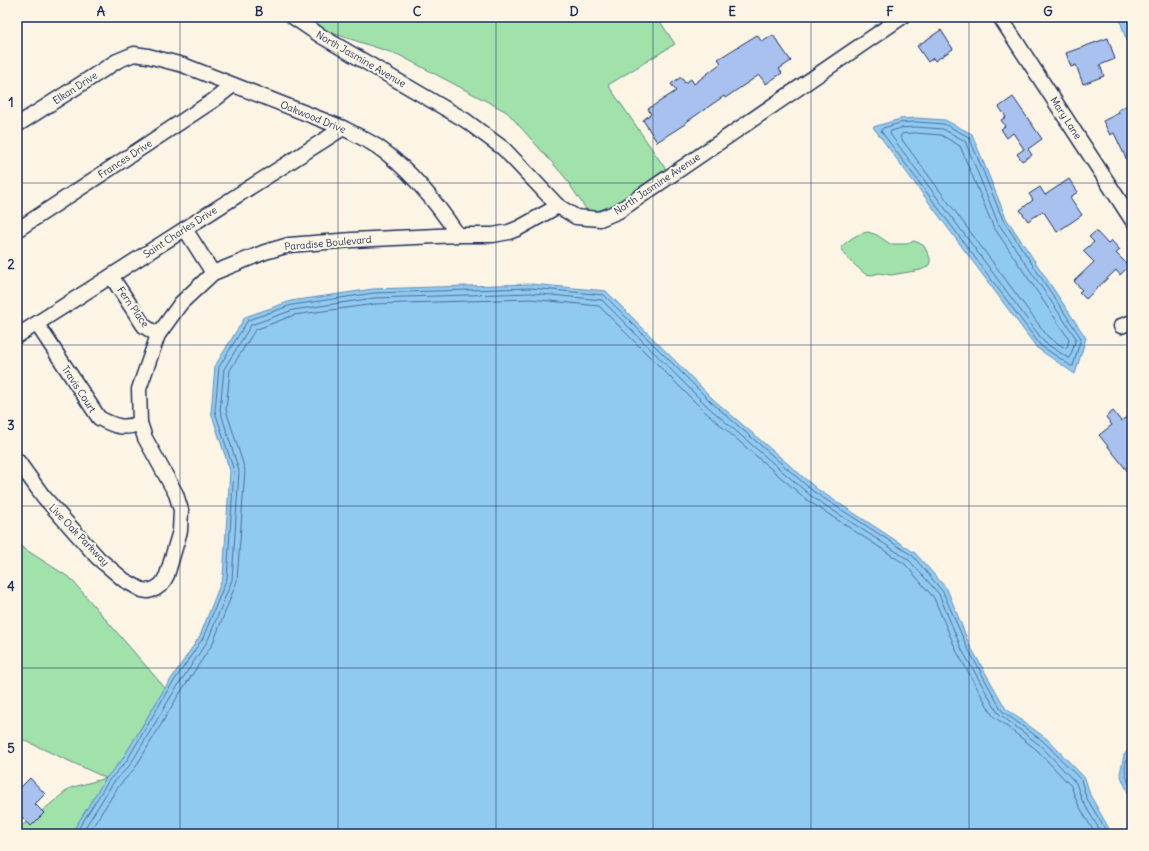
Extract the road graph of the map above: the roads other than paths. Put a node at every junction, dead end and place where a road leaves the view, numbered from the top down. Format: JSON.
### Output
{"nodes":[{"id":1,"x":293,"y":17,"type":"edge"},
{"id":2,"x":902,"y":17,"type":"edge"},
{"id":3,"x":1000,"y":17,"type":"edge"},
{"id":4,"x":134,"y":54,"type":"joint"},
{"id":5,"x":233,"y":85,"type":"junction"},
{"id":6,"x":17,"y":125,"type":"edge"},
{"id":7,"x":343,"y":128,"type":"junction"},
{"id":8,"x":558,"y":206,"type":"junction"},
{"id":9,"x":1132,"y":220,"type":"edge"},
{"id":10,"x":185,"y":229,"type":"junction"},
{"id":11,"x":17,"y":230,"type":"edge"},
{"id":12,"x":458,"y":235,"type":"junction"},
{"id":13,"x":213,"y":273,"type":"junction"},
{"id":14,"x":111,"y":276,"type":"junction"},
{"id":15,"x":36,"y":324,"type":"junction"},
{"id":16,"x":158,"y":335,"type":"junction"},
{"id":17,"x":17,"y":336,"type":"edge"},
{"id":18,"x":140,"y":423,"type":"junction"},
{"id":19,"x":17,"y":460,"type":"edge"},
{"id":20,"x":155,"y":589,"type":"joint"}],
"edges":[{"from":1,"to":8,"type":"street","name":"North Jasmine Avenue"},
{"from":2,"to":8,"type":"street","name":"North Jasmine Avenue"},
{"from":3,"to":9,"type":"street","name":"Mary Lane"},
{"from":4,"to":5,"type":"street","name":"Oakwood Drive"},
{"from":4,"to":6,"type":"street","name":"Elkan Drive"},
{"from":5,"to":7,"type":"street","name":"Oakwood Drive"},
{"from":5,"to":11,"type":"street","name":"Frances Drive"},
{"from":7,"to":10,"type":"street","name":"Saint Charles Drive"},
{"from":7,"to":12,"type":"street","name":"Oakwood Drive"},
{"from":8,"to":12,"type":"street","name":"Paradise Boulevard"},
{"from":10,"to":13,"type":"street"},
{"from":10,"to":14,"type":"street","name":"Saint Charles Drive"},
{"from":12,"to":13,"type":"street","name":"Paradise Boulevard"},
{"from":13,"to":16,"type":"street","name":"Paradise Boulevard"},
{"from":14,"to":15,"type":"street","name":"Saint Charles Drive"},
{"from":14,"to":16,"type":"street","name":"Fern Place"},
{"from":15,"to":17,"type":"street","name":"Saint Charles Drive"},
{"from":15,"to":18,"type":"street","name":"Travis Court"},
{"from":16,"to":18,"type":"street","name":"Paradise Boulevard"},
{"from":18,"to":20,"type":"street","name":"Paradise Boulevard"},
{"from":19,"to":20,"type":"street","name":"Live Oak Parkway"}]}
